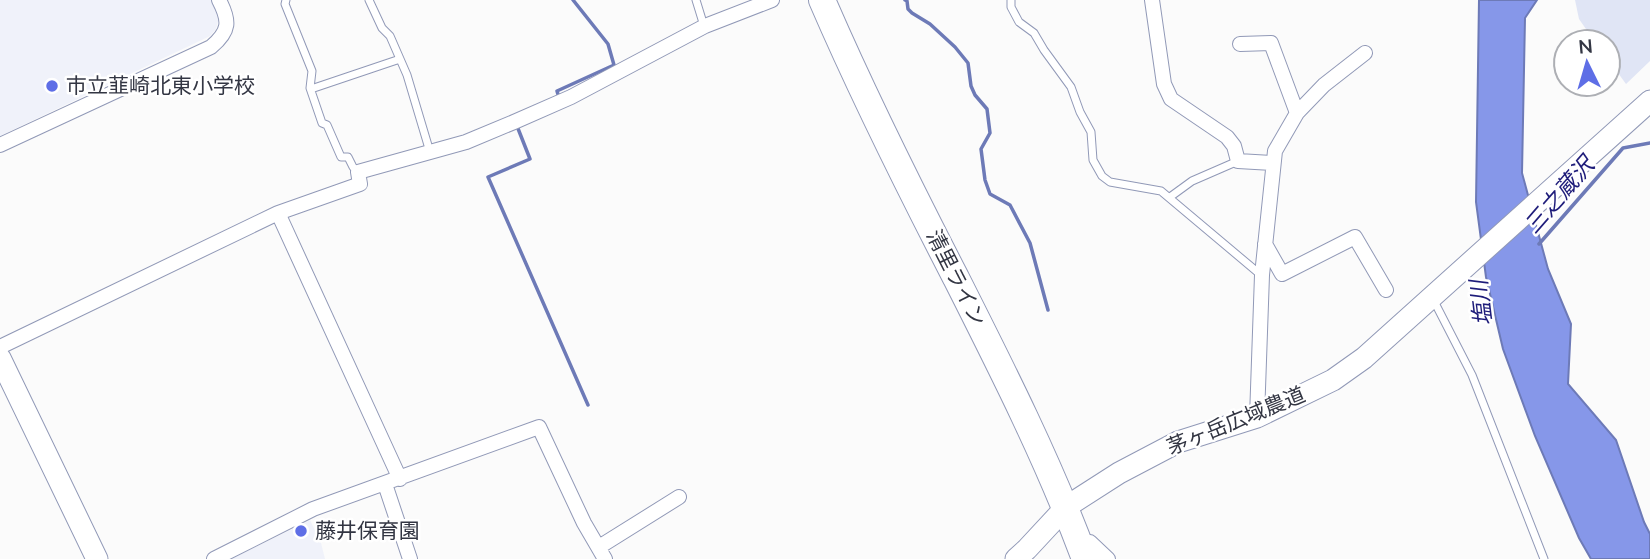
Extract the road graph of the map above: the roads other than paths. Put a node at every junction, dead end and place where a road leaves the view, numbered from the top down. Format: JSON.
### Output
{"nodes":[{"id":1,"x":219,"y":0,"type":"edge"},
{"id":2,"x":286,"y":0,"type":"edge"},
{"id":3,"x":369,"y":0,"type":"edge"},
{"id":4,"x":696,"y":0,"type":"edge"},
{"id":5,"x":772,"y":0,"type":"edge"},
{"id":6,"x":822,"y":0,"type":"edge"},
{"id":7,"x":1011,"y":0,"type":"edge"},
{"id":8,"x":1152,"y":0,"type":"edge"},
{"id":9,"x":705,"y":26,"type":"junction"},
{"id":10,"x":1240,"y":44,"type":"dead end"},
{"id":11,"x":1365,"y":53,"type":"dead end"},
{"id":12,"x":400,"y":59,"type":"junction"},
{"id":13,"x":311,"y":89,"type":"junction"},
{"id":14,"x":1650,"y":101,"type":"edge"},
{"id":15,"x":1297,"y":113,"type":"junction"},
{"id":16,"x":0,"y":145,"type":"edge"},
{"id":17,"x":430,"y":152,"type":"junction"},
{"id":18,"x":1238,"y":161,"type":"junction"},
{"id":19,"x":1273,"y":163,"type":"junction"},
{"id":20,"x":358,"y":172,"type":"junction"},
{"id":21,"x":1170,"y":197,"type":"junction"},
{"id":22,"x":278,"y":213,"type":"junction"},
{"id":23,"x":1265,"y":244,"type":"junction"},
{"id":24,"x":1262,"y":275,"type":"junction"},
{"id":25,"x":1386,"y":290,"type":"dead end"},
{"id":26,"x":1434,"y":294,"type":"junction"},
{"id":27,"x":0,"y":347,"type":"edge"},
{"id":28,"x":0,"y":358,"type":"edge"},
{"id":29,"x":1257,"y":417,"type":"junction"},
{"id":30,"x":400,"y":479,"type":"junction"},
{"id":31,"x":385,"y":484,"type":"junction"},
{"id":32,"x":679,"y":498,"type":"dead end"},
{"id":33,"x":1066,"y":507,"type":"junction"},
{"id":34,"x":1082,"y":550,"type":"edge"},
{"id":35,"x":602,"y":553,"type":"edge"},
{"id":36,"x":97,"y":559,"type":"edge"},
{"id":37,"x":214,"y":559,"type":"edge"},
{"id":38,"x":410,"y":559,"type":"edge"},
{"id":39,"x":1016,"y":559,"type":"edge"},
{"id":40,"x":1108,"y":559,"type":"edge"},
{"id":41,"x":1544,"y":559,"type":"edge"}],
"edges":[{"from":1,"to":16,"type":"street"},
{"from":2,"to":13,"type":"lane"},
{"from":3,"to":12,"type":"lane"},
{"from":4,"to":9,"type":"lane"},
{"from":5,"to":9,"type":"street"},
{"from":6,"to":33,"type":"highway","name":"清里ライン"},
{"from":7,"to":21,"type":"lane"},
{"from":8,"to":18,"type":"street"},
{"from":9,"to":17,"type":"street"},
{"from":10,"to":15,"type":"street"},
{"from":11,"to":15,"type":"street"},
{"from":12,"to":13,"type":"lane"},
{"from":12,"to":17,"type":"lane"},
{"from":13,"to":20,"type":"lane"},
{"from":14,"to":26,"type":"main road","name":"茅ヶ岳広域農道"},
{"from":15,"to":19,"type":"street"},
{"from":17,"to":20,"type":"street"},
{"from":18,"to":19,"type":"street"},
{"from":18,"to":21,"type":"lane"},
{"from":19,"to":23,"type":"street"},
{"from":20,"to":22,"type":"street"},
{"from":21,"to":24,"type":"lane"},
{"from":22,"to":27,"type":"street"},
{"from":22,"to":30,"type":"street"},
{"from":23,"to":24,"type":"street"},
{"from":23,"to":25,"type":"street"},
{"from":24,"to":29,"type":"street"},
{"from":26,"to":29,"type":"main road","name":"茅ヶ岳広域農道"},
{"from":26,"to":41,"type":"lane"},
{"from":28,"to":36,"type":"main road"},
{"from":29,"to":33,"type":"main road","name":"茅ヶ岳広域農道"},
{"from":30,"to":31,"type":"street"},
{"from":30,"to":35,"type":"street"},
{"from":31,"to":37,"type":"street"},
{"from":31,"to":38,"type":"street"},
{"from":32,"to":35,"type":"street"},
{"from":33,"to":34,"type":"highway","name":"清里ライン"},
{"from":33,"to":39,"type":"main road","name":"茅ヶ岳広域農道"},
{"from":34,"to":40,"type":"street"}]}
